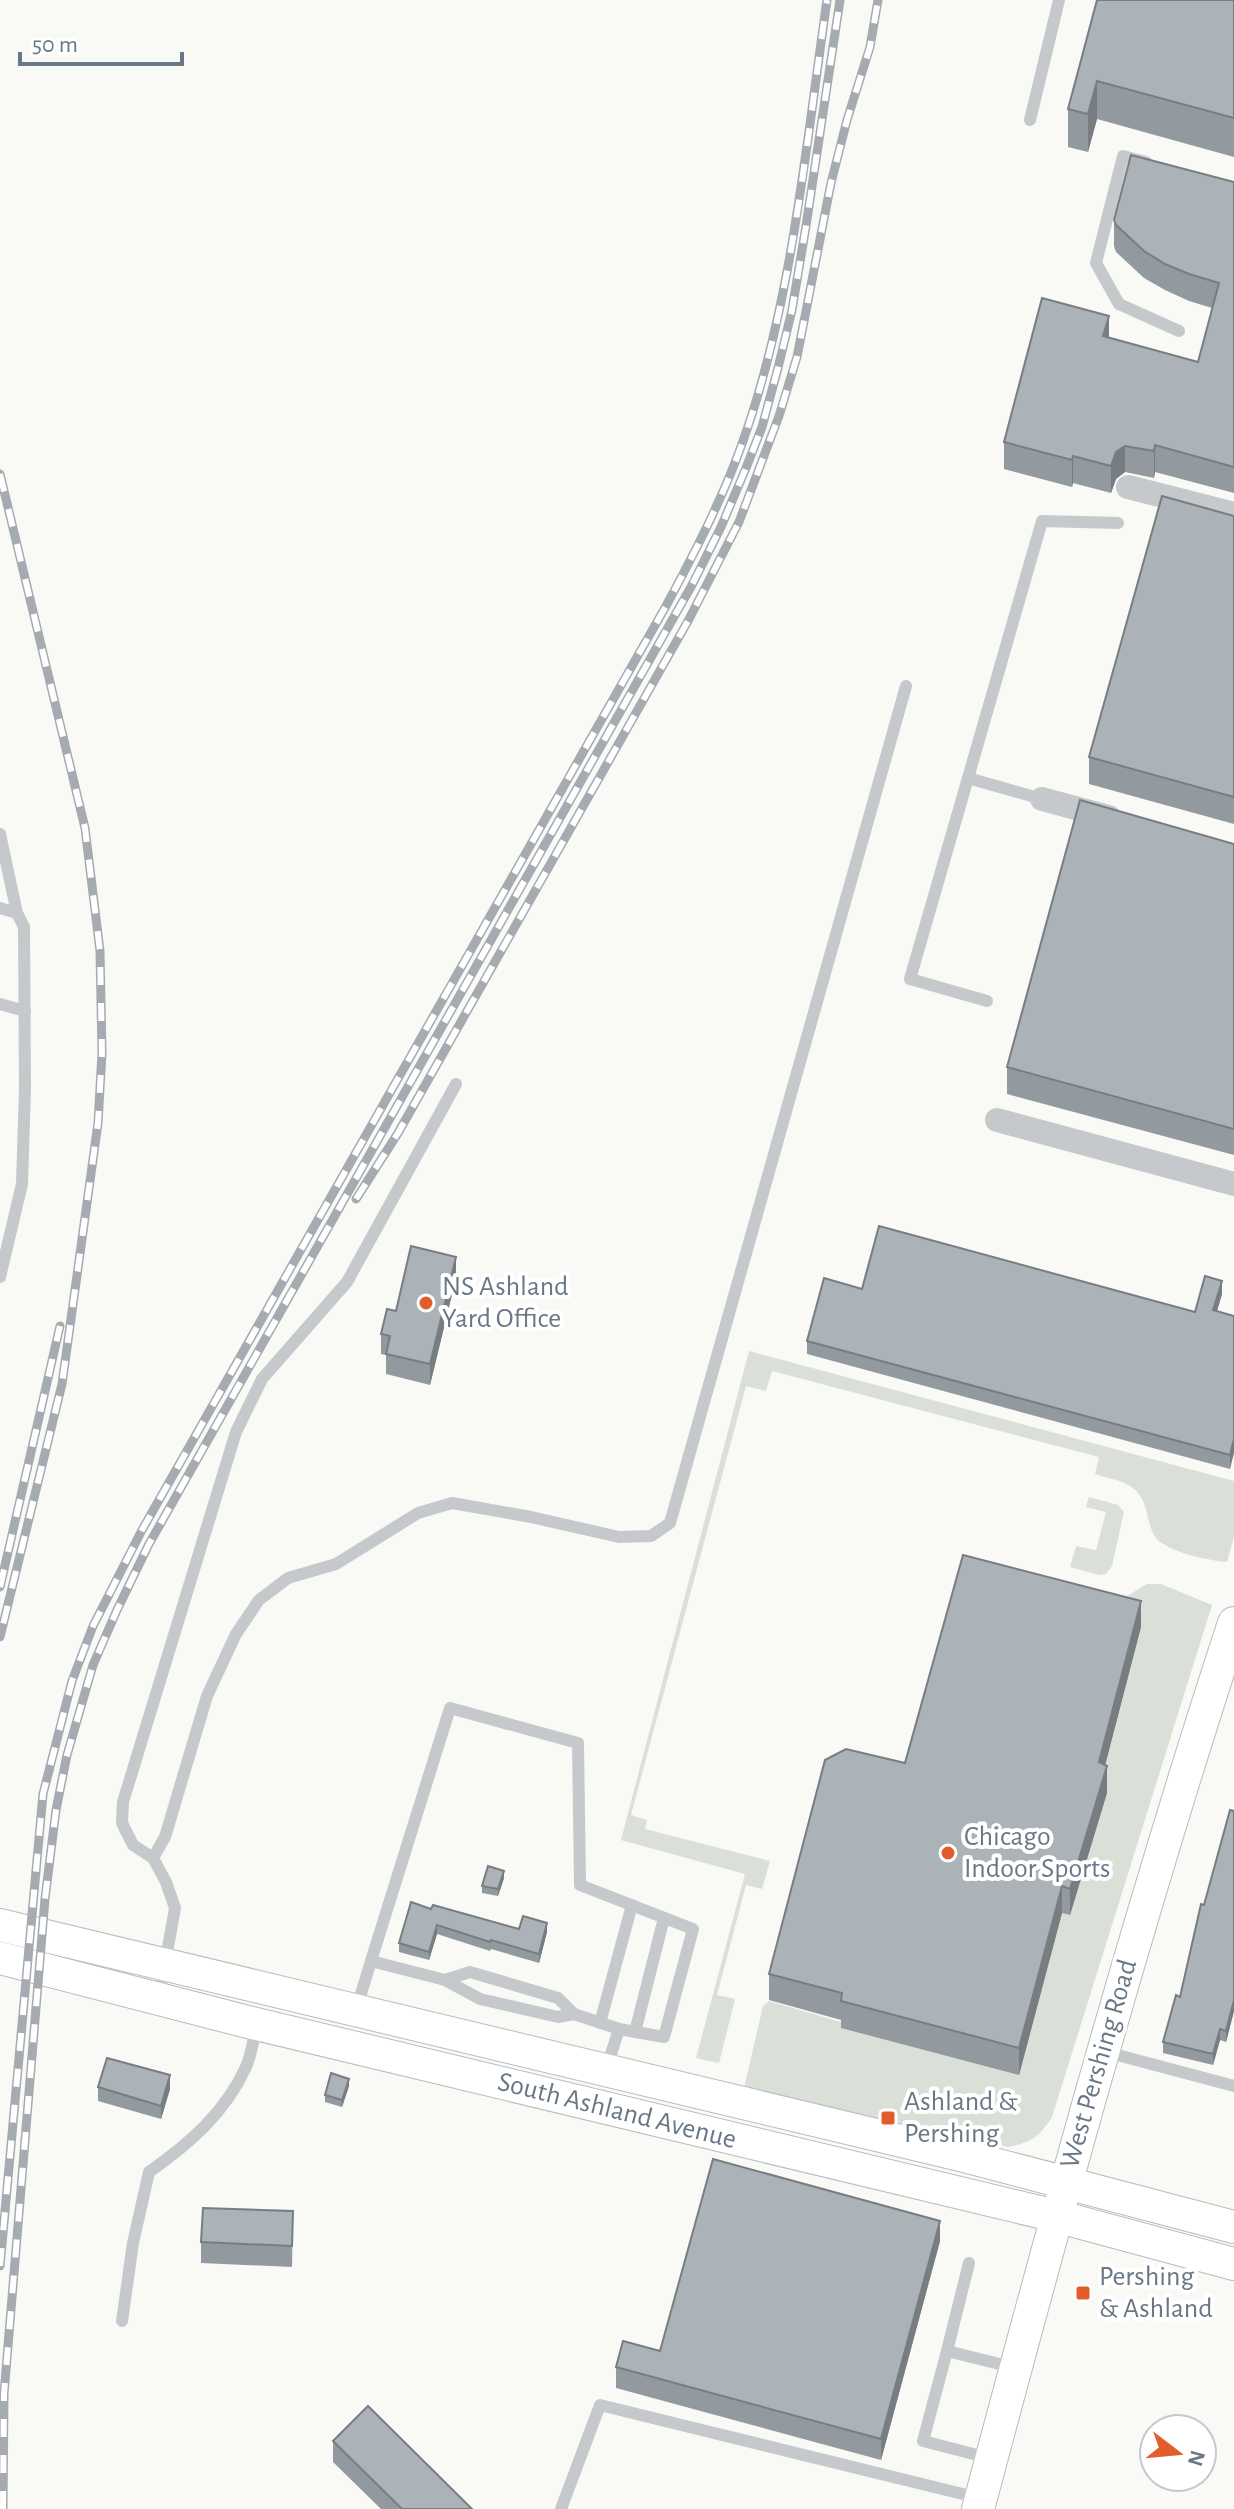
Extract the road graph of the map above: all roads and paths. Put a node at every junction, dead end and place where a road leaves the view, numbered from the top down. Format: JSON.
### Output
{"nodes":[{"id":1,"x":1059,"y":0,"type":"edge"},
{"id":2,"x":1030,"y":120,"type":"dead end"},
{"id":3,"x":1164,"y":167,"type":"edge"},
{"id":4,"x":1179,"y":331,"type":"dead end"},
{"id":5,"x":1128,"y":487,"type":"dead end"},
{"id":6,"x":1234,"y":514,"type":"edge"},
{"id":7,"x":1118,"y":523,"type":"dead end"},
{"id":8,"x":906,"y":686,"type":"dead end"},
{"id":9,"x":968,"y":778,"type":"junction"},
{"id":10,"x":1042,"y":799,"type":"joint"},
{"id":11,"x":1131,"y":823,"type":"edge"},
{"id":12,"x":0,"y":834,"type":"edge"},
{"id":13,"x":0,"y":908,"type":"edge"},
{"id":14,"x":17,"y":913,"type":"junction"},
{"id":15,"x":987,"y":1001,"type":"dead end"},
{"id":16,"x":0,"y":1004,"type":"edge"},
{"id":17,"x":25,"y":1011,"type":"junction"},
{"id":18,"x":456,"y":1084,"type":"dead end"},
{"id":19,"x":997,"y":1120,"type":"dead end"},
{"id":20,"x":1234,"y":1184,"type":"edge"},
{"id":21,"x":0,"y":1277,"type":"edge"},
{"id":22,"x":1234,"y":1623,"type":"edge"},
{"id":23,"x":153,"y":1858,"type":"junction"},
{"id":24,"x":632,"y":1905,"type":"junction"},
{"id":25,"x":664,"y":1918,"type":"junction"},
{"id":26,"x":0,"y":1925,"type":"edge"},
{"id":27,"x":0,"y":1958,"type":"edge"},
{"id":28,"x":371,"y":1961,"type":"junction"},
{"id":29,"x":165,"y":1965,"type":"junction"},
{"id":30,"x":445,"y":1980,"type":"junction"},
{"id":31,"x":159,"y":1999,"type":"junction"},
{"id":32,"x":356,"y":2010,"type":"junction"},
{"id":33,"x":574,"y":2014,"type":"junction"},
{"id":34,"x":600,"y":2023,"type":"junction"},
{"id":35,"x":257,"y":2025,"type":"junction"},
{"id":36,"x":619,"y":2029,"type":"junction"},
{"id":37,"x":635,"y":2032,"type":"junction"},
{"id":38,"x":1102,"y":2051,"type":"junction"},
{"id":39,"x":606,"y":2070,"type":"junction"},
{"id":40,"x":1234,"y":2086,"type":"edge"},
{"id":41,"x":1065,"y":2181,"type":"junction"},
{"id":42,"x":1056,"y":2216,"type":"junction"},
{"id":43,"x":1234,"y":2227,"type":"edge"},
{"id":44,"x":969,"y":2263,"type":"dead end"},
{"id":45,"x":1234,"y":2264,"type":"edge"},
{"id":46,"x":122,"y":2321,"type":"dead end"},
{"id":47,"x":947,"y":2351,"type":"junction"},
{"id":48,"x":1016,"y":2368,"type":"junction"},
{"id":49,"x":992,"y":2459,"type":"junction"},
{"id":50,"x":980,"y":2504,"type":"edge"},
{"id":51,"x":561,"y":2509,"type":"edge"}],
"edges":[{"from":1,"to":2,"type":"lane"},
{"from":3,"to":4,"type":"lane"},
{"from":5,"to":6,"type":"street"},
{"from":7,"to":9,"type":"lane"},
{"from":8,"to":23,"type":"lane"},
{"from":9,"to":10,"type":"lane"},
{"from":9,"to":15,"type":"lane"},
{"from":10,"to":11,"type":"street"},
{"from":12,"to":14,"type":"lane"},
{"from":13,"to":14,"type":"lane"},
{"from":14,"to":17,"type":"lane"},
{"from":16,"to":17,"type":"lane"},
{"from":17,"to":21,"type":"lane"},
{"from":18,"to":23,"type":"lane"},
{"from":19,"to":20,"type":"street"},
{"from":22,"to":38,"type":"main road","name":"West Pershing Road"},
{"from":23,"to":29,"type":"lane"},
{"from":24,"to":25,"type":"lane"},
{"from":24,"to":28,"type":"lane"},
{"from":24,"to":34,"type":"lane"},
{"from":25,"to":37,"type":"lane"},
{"from":25,"to":37,"type":"lane"},
{"from":26,"to":29,"type":"main road","name":"South Ashland Avenue"},
{"from":27,"to":31,"type":"main road","name":"South Ashland Avenue"},
{"from":28,"to":30,"type":"lane"},
{"from":28,"to":32,"type":"lane"},
{"from":29,"to":31,"type":"lane"},
{"from":29,"to":32,"type":"main road","name":"South Ashland Avenue"},
{"from":30,"to":33,"type":"lane"},
{"from":30,"to":33,"type":"lane"},
{"from":31,"to":35,"type":"main road","name":"South Ashland Avenue"},
{"from":32,"to":39,"type":"main road","name":"South Ashland Avenue"},
{"from":33,"to":34,"type":"lane"},
{"from":34,"to":36,"type":"lane"},
{"from":35,"to":42,"type":"main road","name":"South Ashland Avenue"},
{"from":35,"to":46,"type":"lane"},
{"from":36,"to":37,"type":"lane"},
{"from":36,"to":39,"type":"lane"},
{"from":38,"to":40,"type":"lane"},
{"from":38,"to":41,"type":"main road","name":"West Pershing Road"},
{"from":39,"to":41,"type":"main road","name":"South Ashland Avenue"},
{"from":41,"to":42,"type":"main road","name":"West Pershing Road"},
{"from":41,"to":43,"type":"main road","name":"South Ashland Avenue"},
{"from":42,"to":45,"type":"main road","name":"South Ashland Avenue"},
{"from":42,"to":48,"type":"main road","name":"West Pershing Road"},
{"from":44,"to":47,"type":"lane"},
{"from":47,"to":48,"type":"lane"},
{"from":47,"to":49,"type":"lane"},
{"from":48,"to":49,"type":"main road","name":"West Pershing Road"},
{"from":49,"to":50,"type":"main road","name":"West Pershing Road"},
{"from":50,"to":51,"type":"lane"}]}
